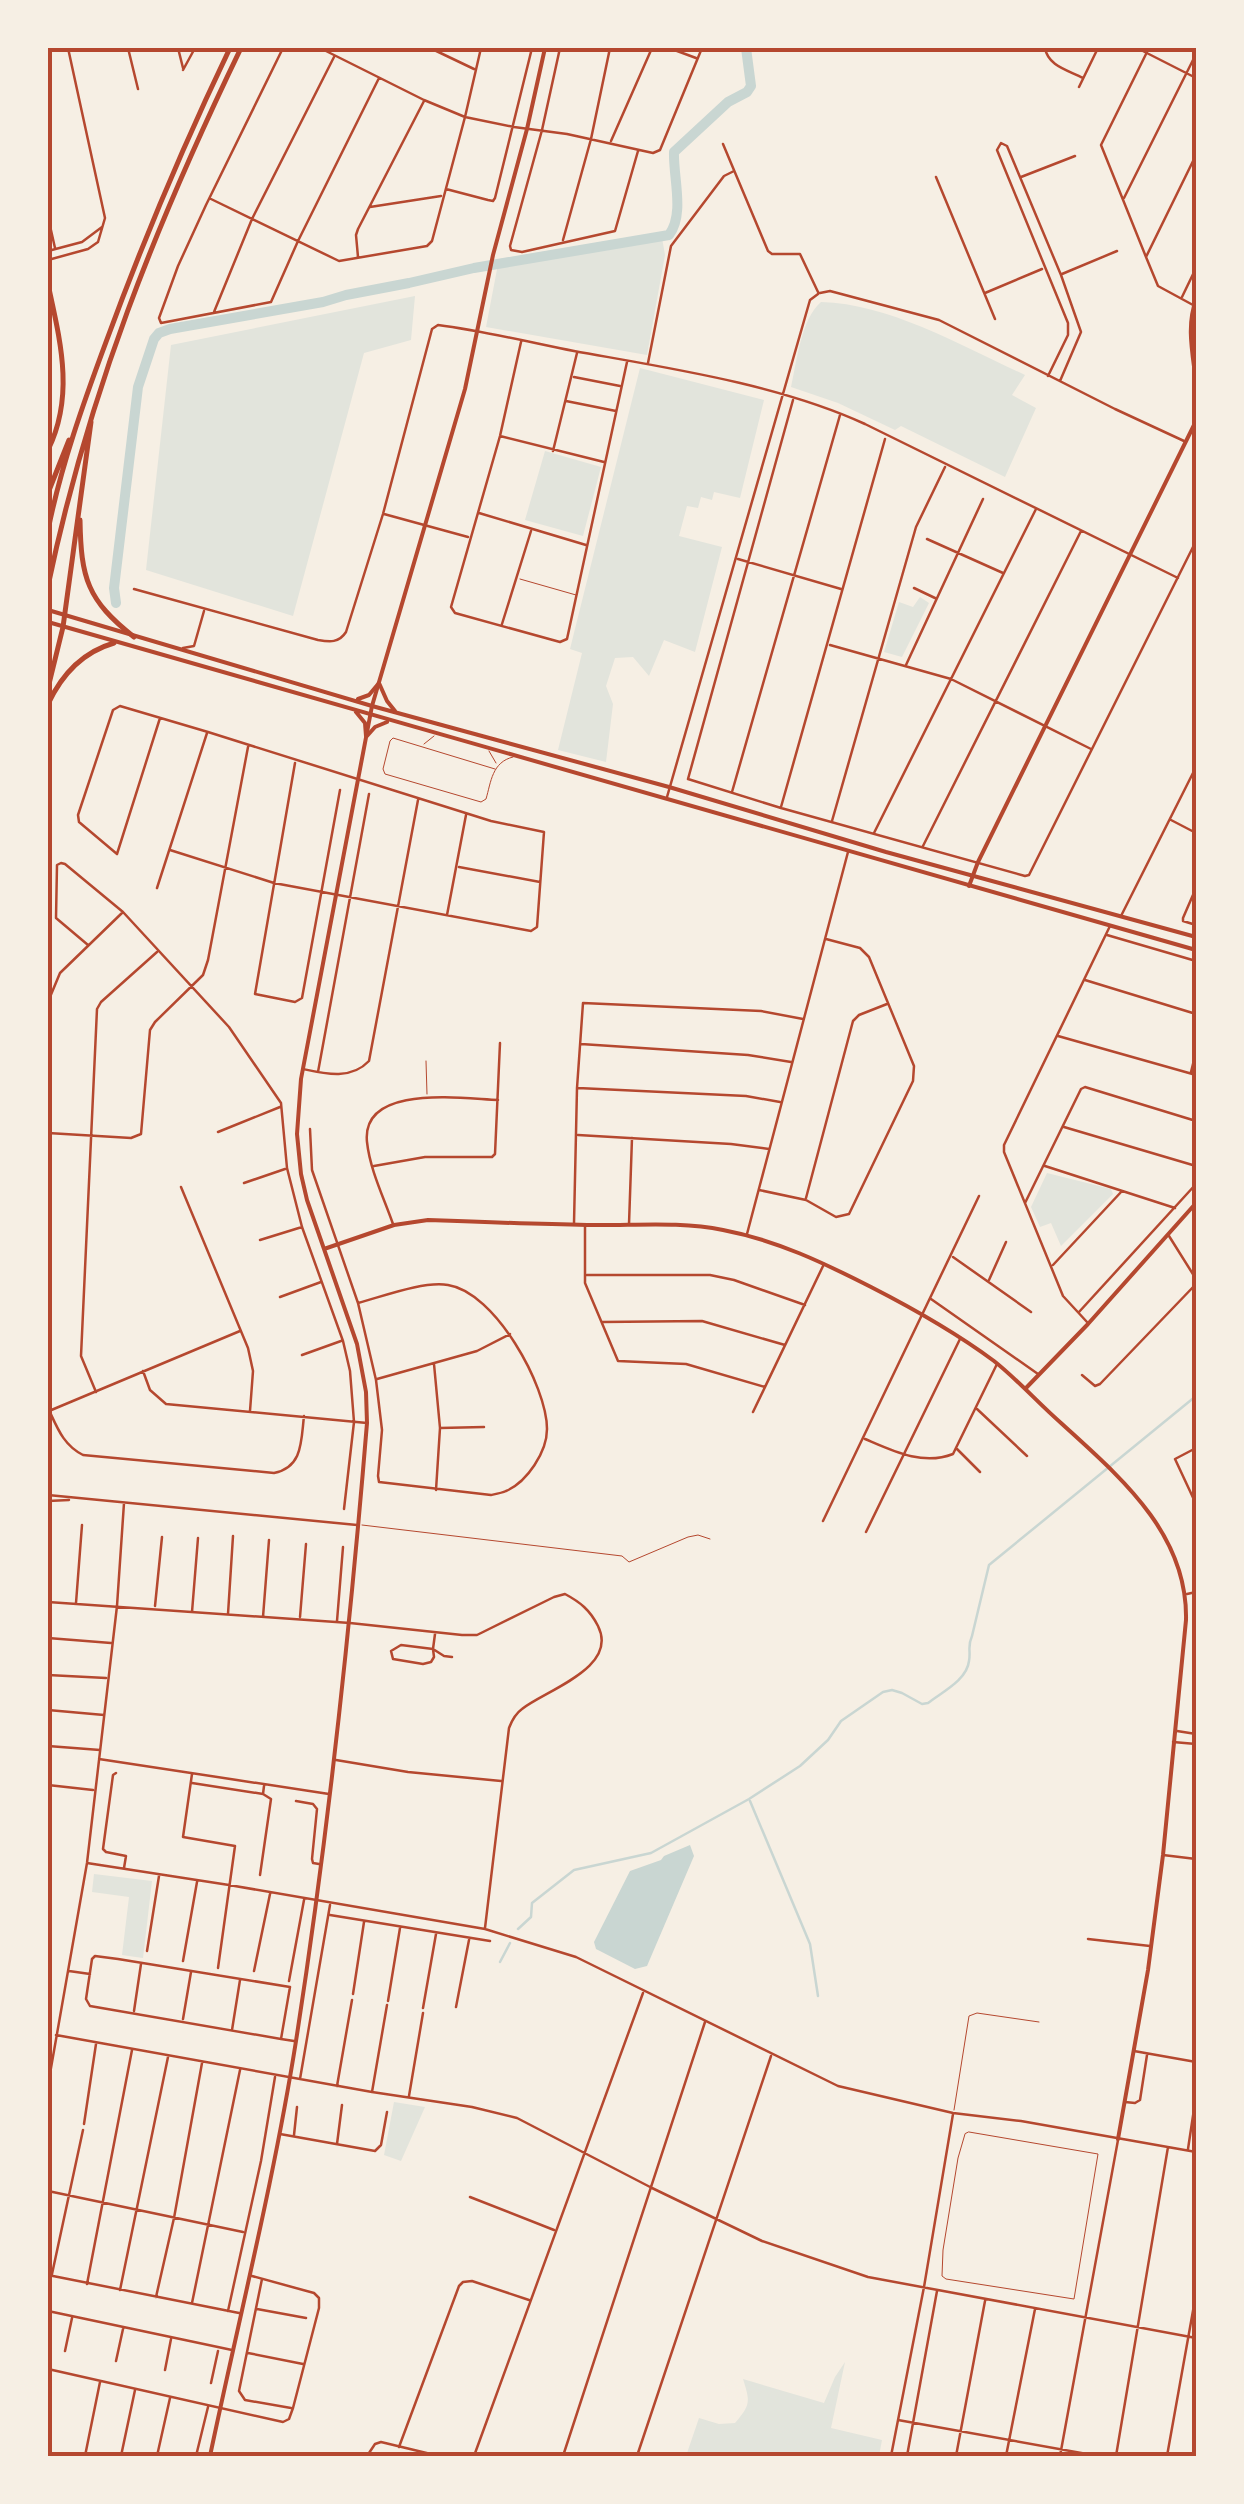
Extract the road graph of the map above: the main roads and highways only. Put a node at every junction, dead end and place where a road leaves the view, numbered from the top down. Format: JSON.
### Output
{"nodes":[{"id":1,"x":230,"y":48,"type":"edge"},
{"id":2,"x":241,"y":48,"type":"edge"},
{"id":3,"x":48,"y":284,"type":"edge"},
{"id":4,"x":93,"y":409,"type":"junction"},
{"id":5,"x":74,"y":428,"type":"junction"},
{"id":6,"x":48,"y":450,"type":"edge"},
{"id":7,"x":48,"y":493,"type":"edge"},
{"id":8,"x":80,"y":502,"type":"junction"},
{"id":9,"x":48,"y":530,"type":"edge"},
{"id":10,"x":48,"y":586,"type":"edge"},
{"id":11,"x":134,"y":637,"type":"road end"},
{"id":12,"x":114,"y":642,"type":"road end"},
{"id":13,"x":48,"y":688,"type":"edge"},
{"id":14,"x":48,"y":704,"type":"edge"}],
"edges":[{"from":1,"to":5,"type":"main road"},
{"from":2,"to":4,"type":"main road"},
{"from":3,"to":6,"type":"main road"},
{"from":4,"to":8,"type":"main road"},
{"from":4,"to":10,"type":"main road"},
{"from":5,"to":7,"type":"main road"},
{"from":5,"to":9,"type":"main road"},
{"from":8,"to":11,"type":"main road"},
{"from":8,"to":13,"type":"main road"},
{"from":12,"to":14,"type":"main road"}]}
